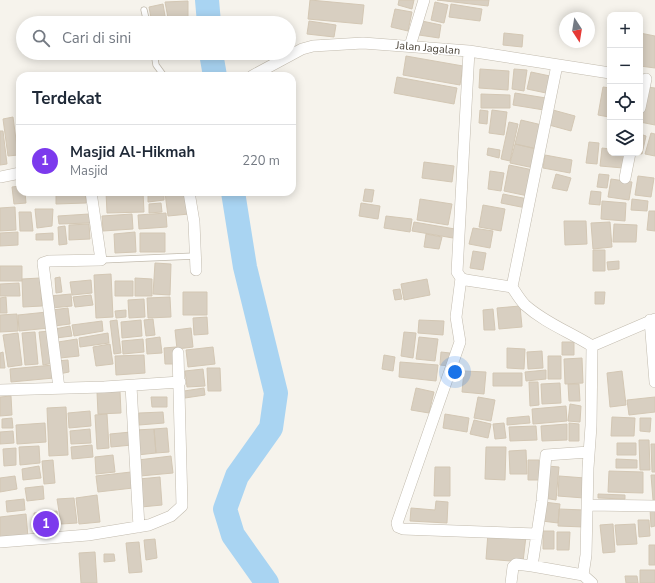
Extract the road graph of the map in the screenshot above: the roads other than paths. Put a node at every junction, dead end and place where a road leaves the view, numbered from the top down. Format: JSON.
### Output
{"nodes":[{"id":1,"x":424,"y":0,"type":"edge"},
{"id":2,"x":144,"y":10,"type":"dead end"},
{"id":3,"x":145,"y":16,"type":"edge"},
{"id":4,"x":410,"y":46,"type":"junction"},
{"id":5,"x":469,"y":51,"type":"junction"},
{"id":6,"x":296,"y":52,"type":"edge"},
{"id":7,"x":155,"y":60,"type":"edge"},
{"id":8,"x":282,"y":60,"type":"edge"},
{"id":9,"x":557,"y":65,"type":"junction"},
{"id":10,"x":161,"y":72,"type":"edge"},
{"id":11,"x":259,"y":72,"type":"edge"},
{"id":12,"x":607,"y":73,"type":"edge"},
{"id":13,"x":647,"y":79,"type":"edge"},
{"id":14,"x":643,"y":96,"type":"edge"},
{"id":15,"x":629,"y":156,"type":"edge"},
{"id":16,"x":16,"y":174,"type":"edge"},
{"id":17,"x":0,"y":177,"type":"edge"},
{"id":18,"x":625,"y":178,"type":"dead end"},
{"id":19,"x":92,"y":196,"type":"edge"},
{"id":20,"x":189,"y":196,"type":"edge"},
{"id":21,"x":195,"y":256,"type":"junction"},
{"id":22,"x":102,"y":260,"type":"junction"},
{"id":23,"x":196,"y":270,"type":"dead end"},
{"id":24,"x":461,"y":278,"type":"junction"},
{"id":25,"x":512,"y":287,"type":"junction"},
{"id":26,"x":652,"y":320,"type":"edge"},
{"id":27,"x":592,"y":346,"type":"junction"},
{"id":28,"x":178,"y":353,"type":"dead end"},
{"id":29,"x":180,"y":382,"type":"junction"},
{"id":30,"x":655,"y":382,"type":"edge"},
{"id":31,"x":131,"y":386,"type":"junction"},
{"id":32,"x":59,"y":388,"type":"junction"},
{"id":33,"x":0,"y":390,"type":"edge"},
{"id":34,"x":589,"y":452,"type":"junction"},
{"id":35,"x":588,"y":505,"type":"junction"},
{"id":36,"x":655,"y":506,"type":"edge"},
{"id":37,"x":139,"y":527,"type":"junction"},
{"id":38,"x":537,"y":534,"type":"junction"},
{"id":39,"x":0,"y":542,"type":"edge"},
{"id":40,"x":532,"y":566,"type":"junction"},
{"id":41,"x":583,"y":575,"type":"junction"},
{"id":42,"x":511,"y":583,"type":"edge"},
{"id":43,"x":592,"y":583,"type":"edge"}],
"edges":[{"from":1,"to":4,"type":"street"},
{"from":2,"to":3,"type":"lane"},
{"from":4,"to":5,"type":"street","name":"Jalan Jagalan"},
{"from":4,"to":6,"type":"street","name":"Jalan Jagalan"},
{"from":5,"to":9,"type":"street","name":"Jalan Jagalan"},
{"from":5,"to":24,"type":"street"},
{"from":7,"to":10,"type":"lane"},
{"from":8,"to":11,"type":"street","name":"Jalan Jagalan"},
{"from":9,"to":12,"type":"street","name":"Jalan Jagalan"},
{"from":9,"to":25,"type":"street"},
{"from":13,"to":14,"type":"street"},
{"from":15,"to":18,"type":"street"},
{"from":16,"to":17,"type":"street"},
{"from":19,"to":22,"type":"street"},
{"from":20,"to":21,"type":"street"},
{"from":21,"to":22,"type":"lane"},
{"from":21,"to":23,"type":"street"},
{"from":22,"to":32,"type":"street"},
{"from":24,"to":25,"type":"street"},
{"from":24,"to":38,"type":"street"},
{"from":25,"to":27,"type":"street"},
{"from":26,"to":27,"type":"street"},
{"from":26,"to":30,"type":"street"},
{"from":27,"to":34,"type":"street"},
{"from":28,"to":29,"type":"street"},
{"from":29,"to":31,"type":"street"},
{"from":29,"to":37,"type":"street"},
{"from":31,"to":32,"type":"street"},
{"from":31,"to":37,"type":"street"},
{"from":32,"to":33,"type":"street"},
{"from":34,"to":35,"type":"street"},
{"from":34,"to":38,"type":"street"},
{"from":35,"to":36,"type":"street"},
{"from":35,"to":41,"type":"street"},
{"from":37,"to":39,"type":"street"},
{"from":38,"to":40,"type":"street"},
{"from":40,"to":41,"type":"street"},
{"from":40,"to":42,"type":"street"},
{"from":41,"to":43,"type":"street"}]}
